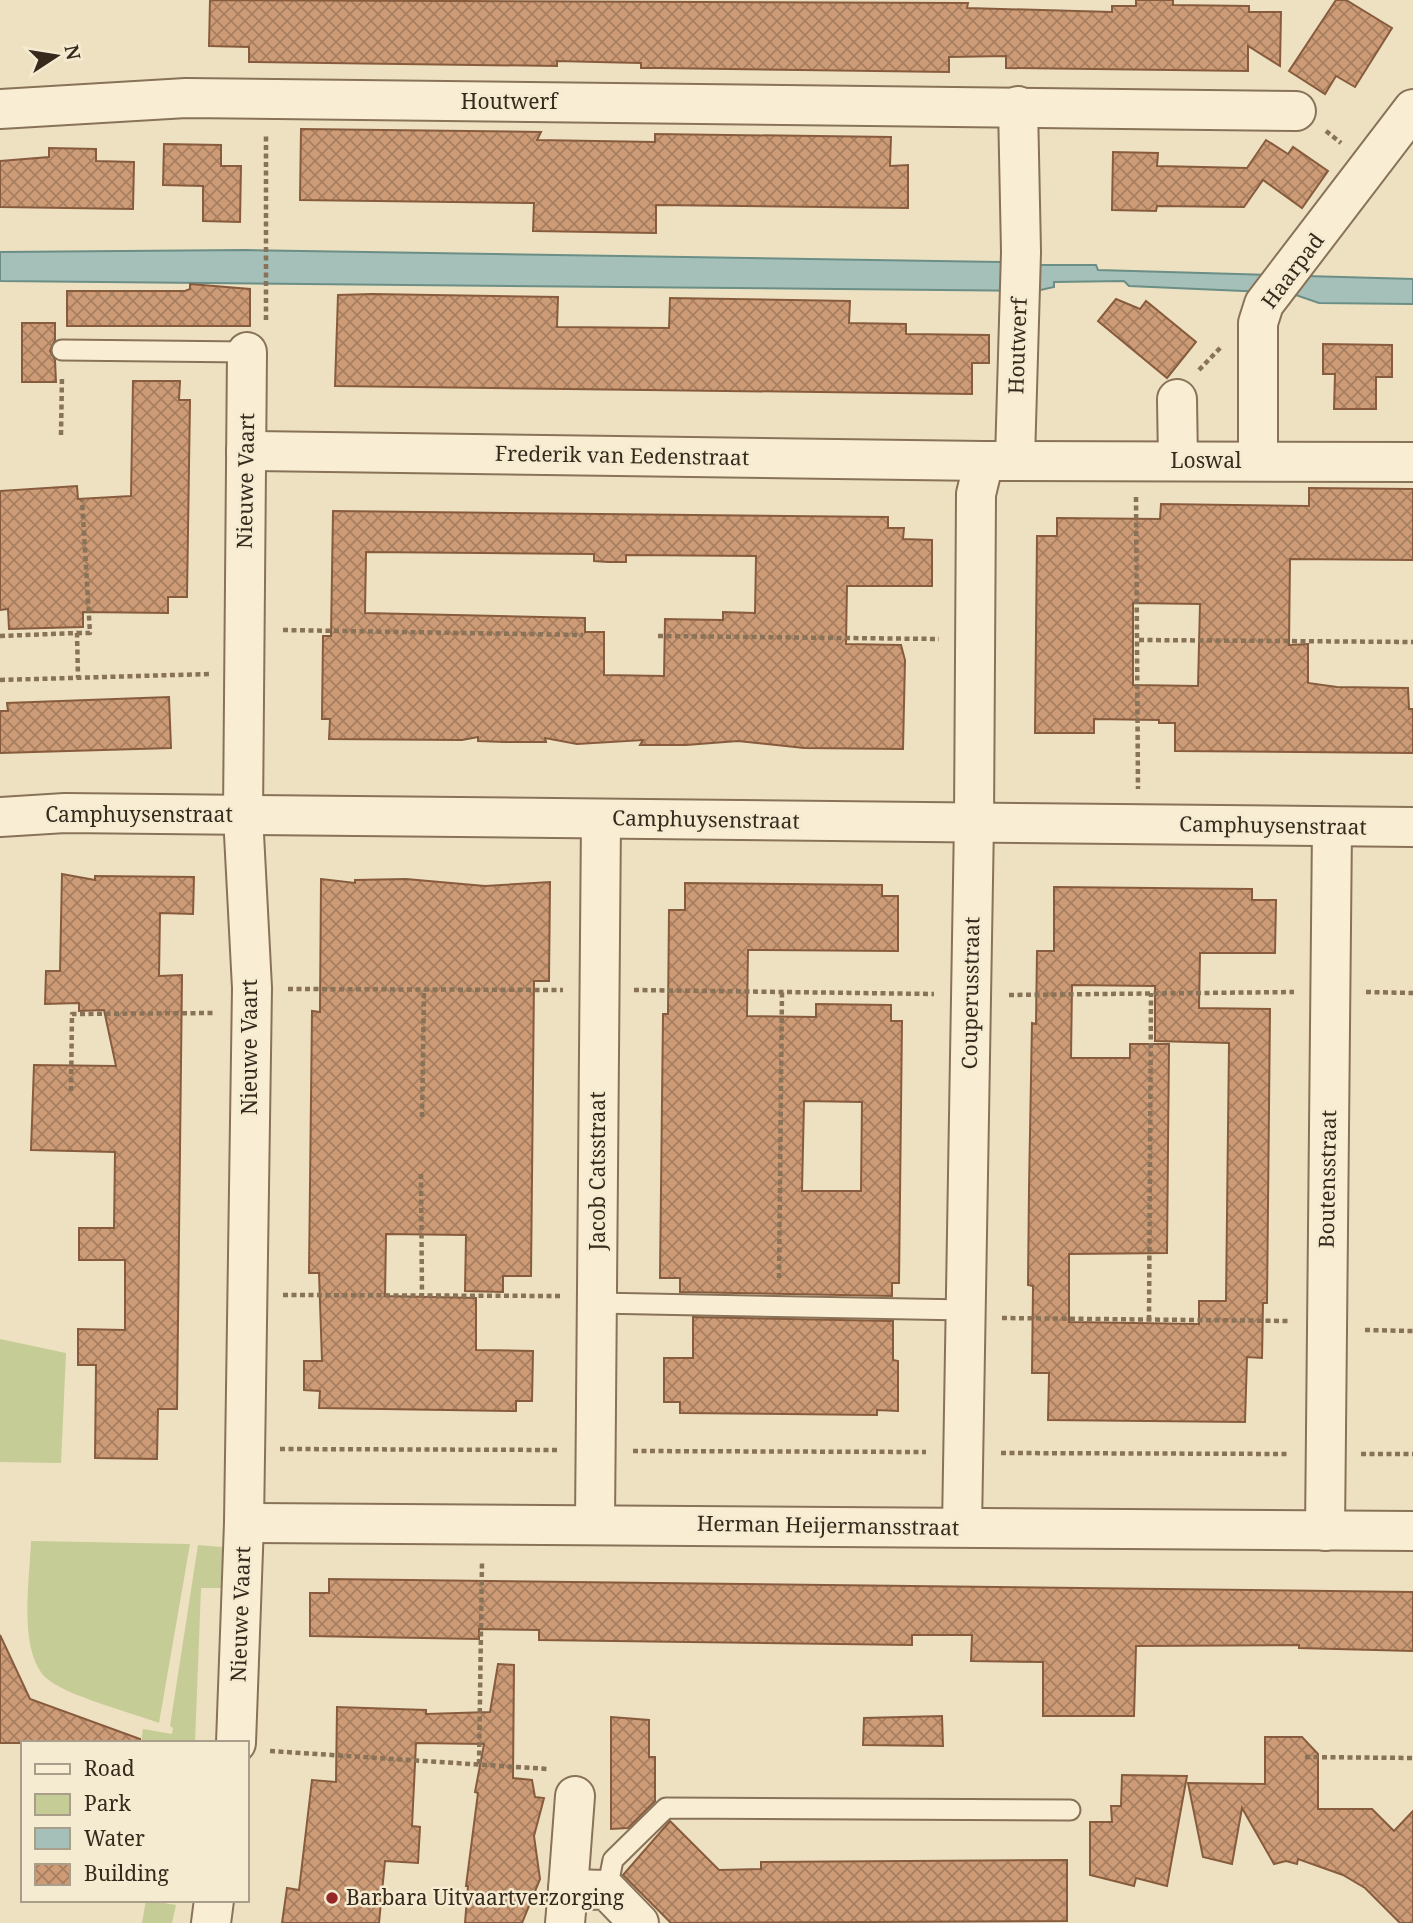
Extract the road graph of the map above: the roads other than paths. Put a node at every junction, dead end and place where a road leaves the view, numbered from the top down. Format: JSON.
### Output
{"nodes":[{"id":1,"x":1018,"y":106,"type":"junction"},
{"id":2,"x":0,"y":109,"type":"edge"},
{"id":3,"x":1413,"y":110,"type":"edge"},
{"id":4,"x":1296,"y":111,"type":"road end"},
{"id":5,"x":62,"y":350,"type":"road end"},
{"id":6,"x":247,"y":352,"type":"joint"},
{"id":7,"x":1177,"y":398,"type":"road end"},
{"id":8,"x":246,"y":452,"type":"junction"},
{"id":9,"x":999,"y":460,"type":"junction"},
{"id":10,"x":1258,"y":460,"type":"junction"},
{"id":11,"x":1178,"y":461,"type":"junction"},
{"id":12,"x":1413,"y":462,"type":"edge"},
{"id":13,"x":243,"y":815,"type":"junction"},
{"id":14,"x":0,"y":817,"type":"edge"},
{"id":15,"x":601,"y":819,"type":"junction"},
{"id":16,"x":974,"y":822,"type":"junction"},
{"id":17,"x":1332,"y":827,"type":"junction"},
{"id":18,"x":1413,"y":828,"type":"edge"},
{"id":19,"x":597,"y":1299,"type":"junction"},
{"id":20,"x":966,"y":1314,"type":"junction"},
{"id":21,"x":595,"y":1523,"type":"junction"},
{"id":22,"x":244,"y":1524,"type":"junction"},
{"id":23,"x":962,"y":1527,"type":"junction"},
{"id":24,"x":1325,"y":1531,"type":"junction"},
{"id":25,"x":1413,"y":1531,"type":"edge"},
{"id":26,"x":248,"y":1741,"type":"edge"},
{"id":27,"x":575,"y":1796,"type":"road end"},
{"id":28,"x":1070,"y":1810,"type":"dead end"},
{"id":29,"x":607,"y":1890,"type":"junction"},
{"id":30,"x":214,"y":1902,"type":"edge"},
{"id":31,"x":566,"y":1906,"type":"edge"},
{"id":32,"x":211,"y":1923,"type":"edge"},
{"id":33,"x":639,"y":1923,"type":"edge"}],
"edges":[{"from":1,"to":2,"type":"street","name":"Houtwerf"},
{"from":1,"to":4,"type":"street","name":"Houtwerf"},
{"from":1,"to":9,"type":"street","name":"Houtwerf"},
{"from":3,"to":10,"type":"street","name":"Haarpad"},
{"from":5,"to":6,"type":"lane"},
{"from":6,"to":8,"type":"street","name":"Nieuwe Vaart"},
{"from":7,"to":11,"type":"street"},
{"from":8,"to":9,"type":"street","name":"Frederik van Eedenstraat"},
{"from":8,"to":13,"type":"street","name":"Nieuwe Vaart"},
{"from":9,"to":11,"type":"street","name":"Loswal"},
{"from":9,"to":16,"type":"street","name":"Couperusstraat"},
{"from":10,"to":11,"type":"street","name":"Loswal"},
{"from":10,"to":12,"type":"street","name":"Loswal"},
{"from":13,"to":14,"type":"street","name":"Camphuysenstraat"},
{"from":13,"to":15,"type":"street","name":"Camphuysenstraat"},
{"from":13,"to":22,"type":"street","name":"Nieuwe Vaart"},
{"from":15,"to":16,"type":"street","name":"Camphuysenstraat"},
{"from":15,"to":19,"type":"street","name":"Jacob Catsstraat"},
{"from":16,"to":17,"type":"street","name":"Camphuysenstraat"},
{"from":16,"to":20,"type":"street","name":"Couperusstraat"},
{"from":17,"to":18,"type":"street","name":"Camphuysenstraat"},
{"from":17,"to":24,"type":"street","name":"Boutensstraat"},
{"from":19,"to":20,"type":"lane"},
{"from":19,"to":21,"type":"street","name":"Jacob Catsstraat"},
{"from":20,"to":23,"type":"street","name":"Couperusstraat"},
{"from":21,"to":22,"type":"street","name":"Herman Heijermansstraat"},
{"from":21,"to":23,"type":"street","name":"Herman Heijermansstraat"},
{"from":22,"to":26,"type":"street","name":"Nieuwe Vaart"},
{"from":23,"to":24,"type":"street","name":"Herman Heijermansstraat"},
{"from":24,"to":25,"type":"street","name":"Herman Heijermansstraat"},
{"from":27,"to":31,"type":"street"},
{"from":28,"to":29,"type":"lane"},
{"from":29,"to":31,"type":"street"},
{"from":29,"to":33,"type":"street"},
{"from":30,"to":32,"type":"street"}]}
